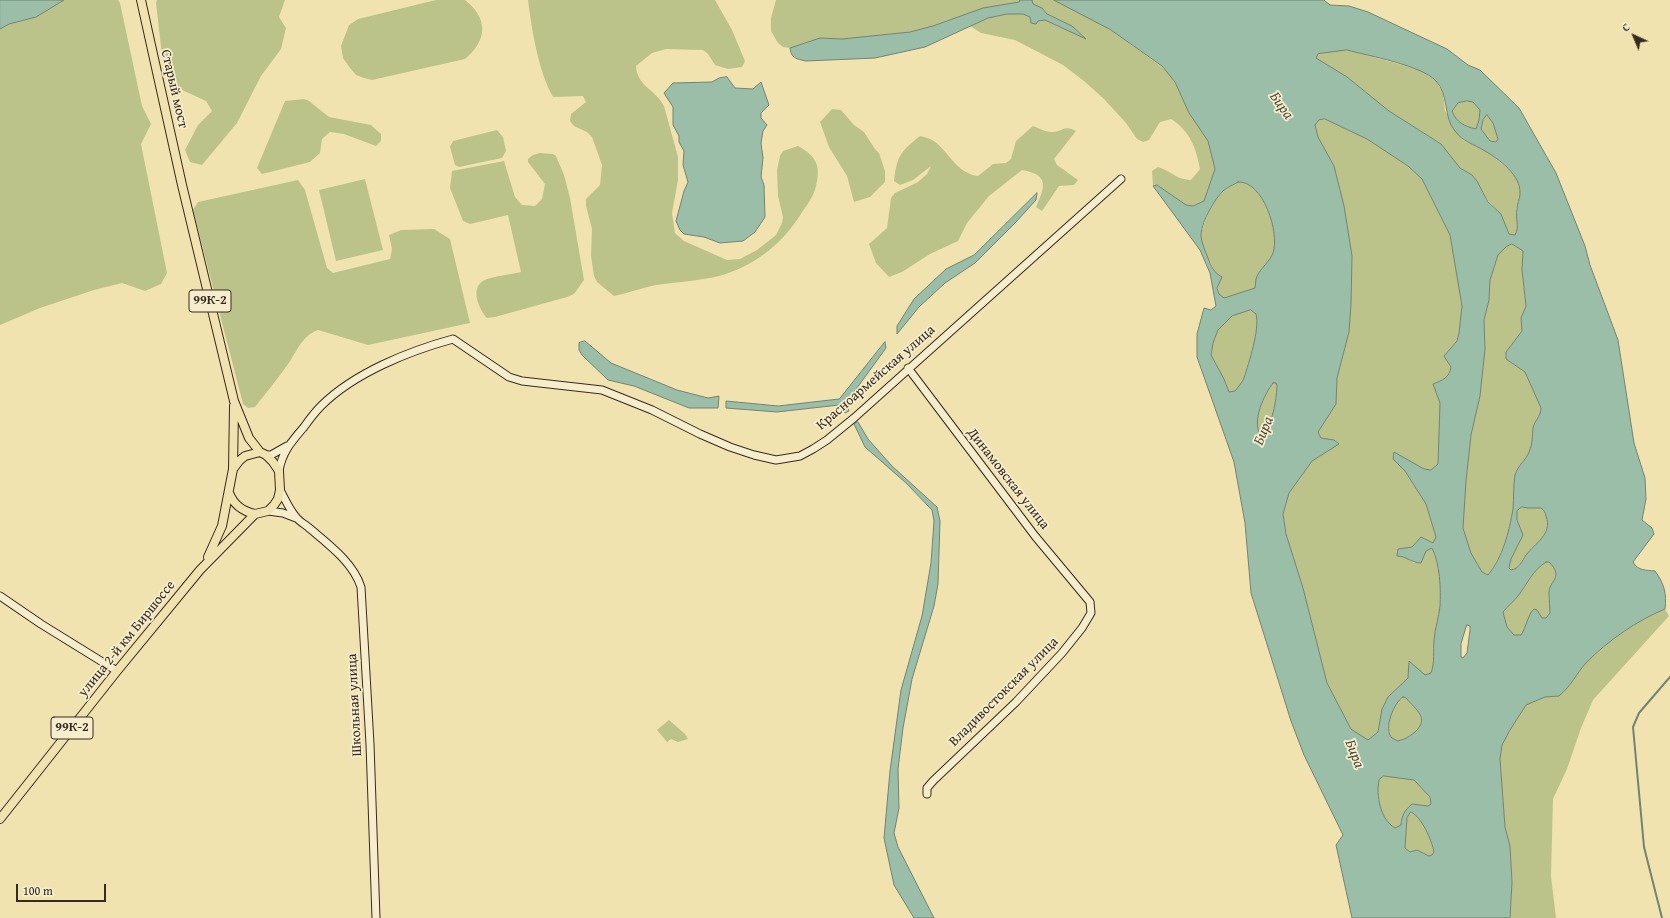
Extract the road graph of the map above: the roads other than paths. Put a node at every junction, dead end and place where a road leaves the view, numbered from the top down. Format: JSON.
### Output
{"nodes":[{"id":1,"x":140,"y":0,"type":"edge"},
{"id":2,"x":1121,"y":179,"type":"dead end"},
{"id":3,"x":908,"y":368,"type":"junction"},
{"id":4,"x":234,"y":401,"type":"junction"},
{"id":5,"x":287,"y":446,"type":"junction"},
{"id":6,"x":263,"y":454,"type":"junction"},
{"id":7,"x":233,"y":469,"type":"junction"},
{"id":8,"x":279,"y":471,"type":"junction"},
{"id":9,"x":280,"y":490,"type":"junction"},
{"id":10,"x":230,"y":493,"type":"junction"},
{"id":11,"x":268,"y":510,"type":"junction"},
{"id":12,"x":254,"y":514,"type":"junction"},
{"id":13,"x":296,"y":518,"type":"junction"},
{"id":14,"x":200,"y":570,"type":"junction"},
{"id":15,"x":0,"y":596,"type":"edge"},
{"id":16,"x":1090,"y":602,"type":"joint"},
{"id":17,"x":117,"y":671,"type":"junction"},
{"id":18,"x":927,"y":794,"type":"dead end"},
{"id":19,"x":0,"y":819,"type":"edge"},
{"id":20,"x":376,"y":918,"type":"edge"}],
"edges":[{"from":1,"to":4,"type":"main road","name":"Старый мост","number":"99К-2"},
{"from":2,"to":3,"type":"street","name":"Красноармейская улица"},
{"from":3,"to":5,"type":"street","name":"Красноармейская улица"},
{"from":3,"to":16,"type":"street","name":"Динамовская улица"},
{"from":4,"to":6,"type":"main road","number":"99К-2"},
{"from":4,"to":7,"type":"main road","number":"99К-2"},
{"from":5,"to":6,"type":"street"},
{"from":5,"to":8,"type":"street"},
{"from":6,"to":7,"type":"main road"},
{"from":6,"to":8,"type":"main road","number":"99К-2"},
{"from":7,"to":10,"type":"main road","number":"99К-2"},
{"from":8,"to":9,"type":"main road"},
{"from":9,"to":11,"type":"main road"},
{"from":9,"to":13,"type":"street"},
{"from":10,"to":12,"type":"main road"},
{"from":10,"to":14,"type":"main road","number":"99К-2"},
{"from":11,"to":12,"type":"main road"},
{"from":11,"to":13,"type":"street"},
{"from":12,"to":14,"type":"main road","number":"99К-2"},
{"from":13,"to":20,"type":"street","name":"Школьная улица"},
{"from":14,"to":17,"type":"main road","name":"улица 2-й км Биршоссе","number":"99К-2"},
{"from":15,"to":17,"type":"street"},
{"from":16,"to":18,"type":"street","name":"Владивостокская улица"},
{"from":17,"to":19,"type":"main road","name":"улица 2-й км Биршоссе","number":"99К-2"}]}
